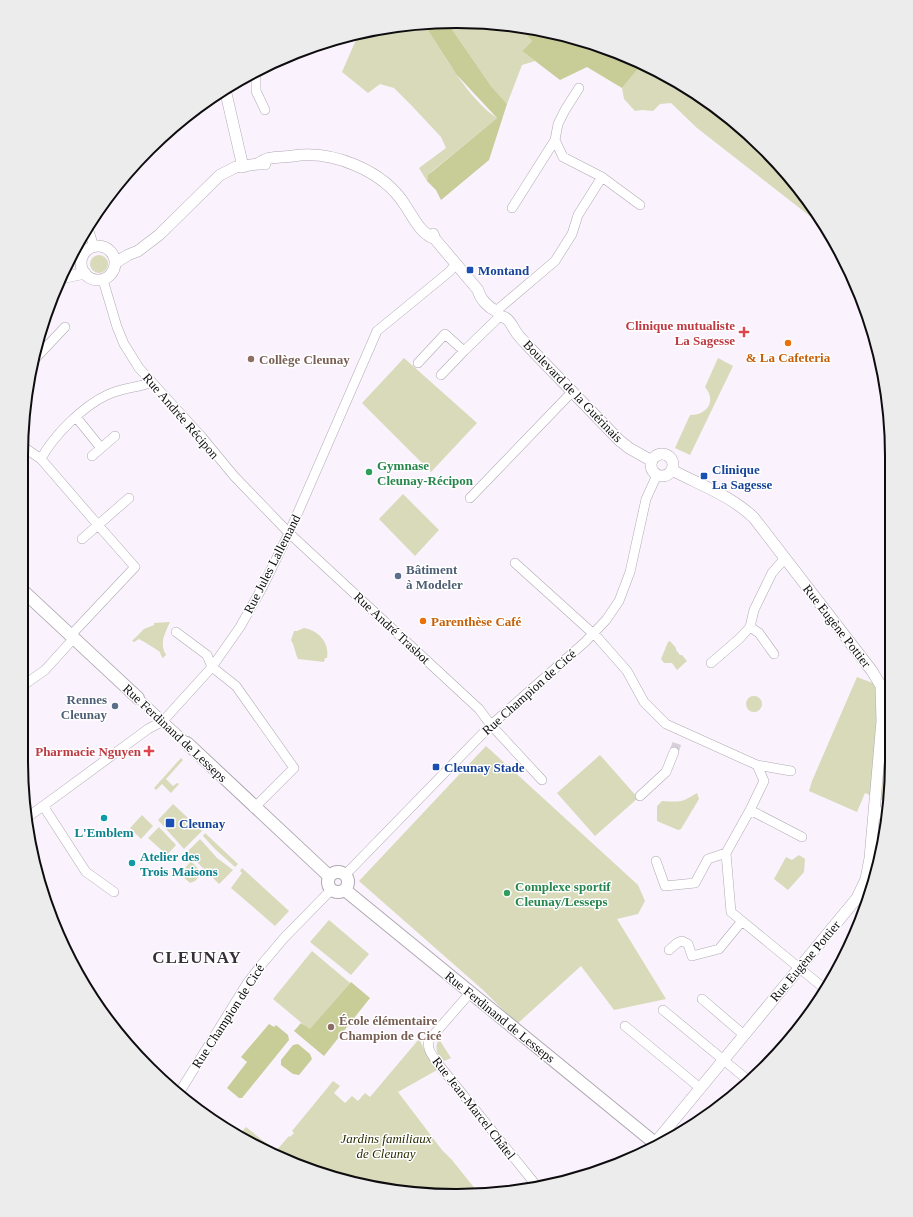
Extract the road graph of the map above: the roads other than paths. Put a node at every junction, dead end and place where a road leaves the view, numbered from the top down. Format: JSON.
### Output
{"nodes":[{"id":1,"x":256,"y":78,"type":"edge"},
{"id":2,"x":579,"y":88,"type":"dead end"},
{"id":3,"x":226,"y":95,"type":"edge"},
{"id":4,"x":265,"y":110,"type":"dead end"},
{"id":5,"x":555,"y":140,"type":"junction"},
{"id":6,"x":242,"y":167,"type":"junction"},
{"id":7,"x":602,"y":177,"type":"junction"},
{"id":8,"x":640,"y":205,"type":"dead end"},
{"id":9,"x":512,"y":208,"type":"dead end"},
{"id":10,"x":90,"y":234,"type":"edge"},
{"id":11,"x":94,"y":247,"type":"junction"},
{"id":12,"x":114,"y":258,"type":"junction"},
{"id":13,"x":456,"y":264,"type":"junction"},
{"id":14,"x":72,"y":267,"type":"edge"},
{"id":15,"x":83,"y":268,"type":"junction"},
{"id":16,"x":69,"y":274,"type":"edge"},
{"id":17,"x":103,"y":280,"type":"junction"},
{"id":18,"x":498,"y":313,"type":"junction"},
{"id":19,"x":65,"y":327,"type":"dead end"},
{"id":20,"x":464,"y":351,"type":"junction"},
{"id":21,"x":41,"y":352,"type":"edge"},
{"id":22,"x":418,"y":363,"type":"dead end"},
{"id":23,"x":441,"y":375,"type":"dead end"},
{"id":24,"x":152,"y":382,"type":"junction"},
{"id":25,"x":572,"y":392,"type":"junction"},
{"id":26,"x":76,"y":417,"type":"junction"},
{"id":27,"x":114,"y":436,"type":"dead end"},
{"id":28,"x":101,"y":448,"type":"junction"},
{"id":29,"x":28,"y":450,"type":"edge"},
{"id":30,"x":92,"y":456,"type":"dead end"},
{"id":31,"x":41,"y":459,"type":"junction"},
{"id":32,"x":652,"y":461,"type":"junction"},
{"id":33,"x":672,"y":470,"type":"junction"},
{"id":34,"x":657,"y":475,"type":"junction"},
{"id":35,"x":129,"y":498,"type":"dead end"},
{"id":36,"x":470,"y":498,"type":"dead end"},
{"id":37,"x":98,"y":525,"type":"junction"},
{"id":38,"x":290,"y":533,"type":"junction"},
{"id":39,"x":82,"y":539,"type":"dead end"},
{"id":40,"x":785,"y":558,"type":"junction"},
{"id":41,"x":515,"y":563,"type":"dead end"},
{"id":42,"x":28,"y":595,"type":"edge"},
{"id":43,"x":750,"y":627,"type":"junction"},
{"id":44,"x":176,"y":632,"type":"dead end"},
{"id":45,"x":593,"y":634,"type":"junction"},
{"id":46,"x":73,"y":637,"type":"junction"},
{"id":47,"x":774,"y":654,"type":"dead end"},
{"id":48,"x":711,"y":663,"type":"dead end"},
{"id":49,"x":212,"y":667,"type":"junction"},
{"id":50,"x":28,"y":681,"type":"edge"},
{"id":51,"x":138,"y":698,"type":"joint"},
{"id":52,"x":163,"y":721,"type":"junction"},
{"id":53,"x":491,"y":725,"type":"junction"},
{"id":54,"x":187,"y":743,"type":"joint"},
{"id":55,"x":674,"y":752,"type":"tunnel mouth"},
{"id":56,"x":757,"y":765,"type":"junction"},
{"id":57,"x":791,"y":771,"type":"dead end"},
{"id":58,"x":542,"y":780,"type":"dead end"},
{"id":59,"x":640,"y":796,"type":"dead end"},
{"id":60,"x":44,"y":807,"type":"junction"},
{"id":61,"x":254,"y":808,"type":"junction"},
{"id":62,"x":750,"y":810,"type":"junction"},
{"id":63,"x":875,"y":811,"type":"junction"},
{"id":64,"x":881,"y":813,"type":"edge"},
{"id":65,"x":32,"y":815,"type":"edge"},
{"id":66,"x":802,"y":837,"type":"dead end"},
{"id":67,"x":726,"y":853,"type":"junction"},
{"id":68,"x":656,"y":861,"type":"dead end"},
{"id":69,"x":345,"y":875,"type":"junction"},
{"id":70,"x":329,"y":876,"type":"junction"},
{"id":71,"x":331,"y":890,"type":"junction"},
{"id":72,"x":345,"y":890,"type":"junction"},
{"id":73,"x":114,"y":892,"type":"dead end"},
{"id":74,"x":742,"y":921,"type":"junction"},
{"id":75,"x":669,"y":950,"type":"dead end"},
{"id":76,"x":799,"y":968,"type":"junction"},
{"id":77,"x":821,"y":986,"type":"edge"},
{"id":78,"x":470,"y":993,"type":"junction"},
{"id":79,"x":702,"y":999,"type":"dead end"},
{"id":80,"x":663,"y":1010,"type":"dead end"},
{"id":81,"x":625,"y":1026,"type":"dead end"},
{"id":82,"x":744,"y":1034,"type":"junction"},
{"id":83,"x":723,"y":1060,"type":"junction"},
{"id":84,"x":745,"y":1077,"type":"edge"},
{"id":85,"x":700,"y":1088,"type":"junction"},
{"id":86,"x":182,"y":1089,"type":"edge"},
{"id":87,"x":660,"y":1138,"type":"edge"},
{"id":88,"x":652,"y":1142,"type":"edge"},
{"id":89,"x":534,"y":1182,"type":"edge"}],
"edges":[{"from":1,"to":4,"type":"street"},
{"from":2,"to":5,"type":"street"},
{"from":3,"to":6,"type":"street"},
{"from":5,"to":7,"type":"street"},
{"from":5,"to":9,"type":"street"},
{"from":6,"to":12,"type":"street","name":"Boulevard de la Guérinais"},
{"from":6,"to":13,"type":"street","name":"Boulevard de la Guérinais"},
{"from":7,"to":8,"type":"street"},
{"from":7,"to":18,"type":"street"},
{"from":10,"to":11,"type":"street"},
{"from":11,"to":12,"type":"street"},
{"from":11,"to":15,"type":"street"},
{"from":12,"to":17,"type":"street"},
{"from":13,"to":18,"type":"street","name":"Boulevard de la Guérinais"},
{"from":13,"to":38,"type":"street","name":"Rue Jules Lallemand"},
{"from":14,"to":15,"type":"street"},
{"from":15,"to":16,"type":"street"},
{"from":15,"to":17,"type":"street"},
{"from":17,"to":24,"type":"street","name":"Rue Andrée Récipon"},
{"from":18,"to":20,"type":"street"},
{"from":18,"to":25,"type":"street","name":"Boulevard de la Guérinais"},
{"from":19,"to":21,"type":"street"},
{"from":20,"to":22,"type":"street"},
{"from":20,"to":23,"type":"street"},
{"from":24,"to":26,"type":"street"},
{"from":24,"to":38,"type":"street","name":"Rue Andrée Récipon"},
{"from":25,"to":32,"type":"street","name":"Boulevard de la Guérinais"},
{"from":25,"to":36,"type":"street"},
{"from":26,"to":28,"type":"street"},
{"from":26,"to":31,"type":"street"},
{"from":27,"to":28,"type":"street"},
{"from":28,"to":30,"type":"street"},
{"from":29,"to":31,"type":"street"},
{"from":31,"to":37,"type":"street"},
{"from":32,"to":33,"type":"street"},
{"from":32,"to":34,"type":"street"},
{"from":33,"to":34,"type":"street"},
{"from":33,"to":40,"type":"street","name":"Rue Eugène Pottier"},
{"from":34,"to":45,"type":"street","name":"Rue Champion de Cicé"},
{"from":35,"to":37,"type":"street"},
{"from":37,"to":39,"type":"street"},
{"from":37,"to":46,"type":"street"},
{"from":38,"to":49,"type":"street","name":"Rue Jules Lallemand"},
{"from":38,"to":53,"type":"street","name":"Rue André Trasbot"},
{"from":40,"to":43,"type":"street"},
{"from":40,"to":63,"type":"street","name":"Rue Eugène Pottier"},
{"from":41,"to":45,"type":"street"},
{"from":42,"to":46,"type":"main road","name":"Rue Ferdinand de Lesseps"},
{"from":43,"to":47,"type":"street"},
{"from":43,"to":48,"type":"street"},
{"from":44,"to":49,"type":"street"},
{"from":45,"to":53,"type":"street","name":"Rue Champion de Cicé"},
{"from":45,"to":56,"type":"street"},
{"from":46,"to":50,"type":"street"},
{"from":46,"to":51,"type":"main road","name":"Rue Ferdinand de Lesseps"},
{"from":49,"to":52,"type":"street","name":"Rue Jules Lallemand"},
{"from":49,"to":61,"type":"street"},
{"from":51,"to":52,"type":"street","name":"Rue Ferdinand de Lesseps"},
{"from":52,"to":54,"type":"street","name":"Rue Ferdinand de Lesseps"},
{"from":52,"to":60,"type":"street","name":"Rue Jules Lallemand"},
{"from":53,"to":58,"type":"street","name":"Rue André Trasbot"},
{"from":53,"to":69,"type":"street","name":"Rue Champion de Cicé"},
{"from":54,"to":61,"type":"main road","name":"Rue Ferdinand de Lesseps"},
{"from":55,"to":59,"type":"street"},
{"from":56,"to":57,"type":"street"},
{"from":56,"to":62,"type":"street"},
{"from":60,"to":65,"type":"street","name":"Rue Jules Lallemand"},
{"from":60,"to":73,"type":"street"},
{"from":61,"to":70,"type":"main road","name":"Rue Ferdinand de Lesseps"},
{"from":62,"to":66,"type":"street"},
{"from":62,"to":67,"type":"street"},
{"from":63,"to":64,"type":"street"},
{"from":63,"to":76,"type":"street","name":"Rue Eugène Pottier"},
{"from":67,"to":68,"type":"street"},
{"from":67,"to":74,"type":"street"},
{"from":69,"to":70,"type":"main road"},
{"from":69,"to":72,"type":"main road"},
{"from":70,"to":71,"type":"main road"},
{"from":71,"to":72,"type":"main road"},
{"from":71,"to":86,"type":"street","name":"Rue Champion de Cicé"},
{"from":72,"to":78,"type":"main road","name":"Rue Ferdinand de Lesseps"},
{"from":74,"to":75,"type":"street"},
{"from":74,"to":76,"type":"street"},
{"from":76,"to":77,"type":"street"},
{"from":76,"to":82,"type":"street","name":"Rue Eugène Pottier"},
{"from":78,"to":88,"type":"main road","name":"Rue Ferdinand de Lesseps"},
{"from":78,"to":89,"type":"street","name":"Rue Jean-Marcel Châtel"},
{"from":79,"to":82,"type":"street"},
{"from":80,"to":83,"type":"street"},
{"from":81,"to":85,"type":"street"},
{"from":82,"to":83,"type":"street","name":"Rue Eugène Pottier"},
{"from":83,"to":84,"type":"street"},
{"from":83,"to":85,"type":"street","name":"Rue Eugène Pottier"},
{"from":85,"to":87,"type":"street","name":"Rue Eugène Pottier"}]}
